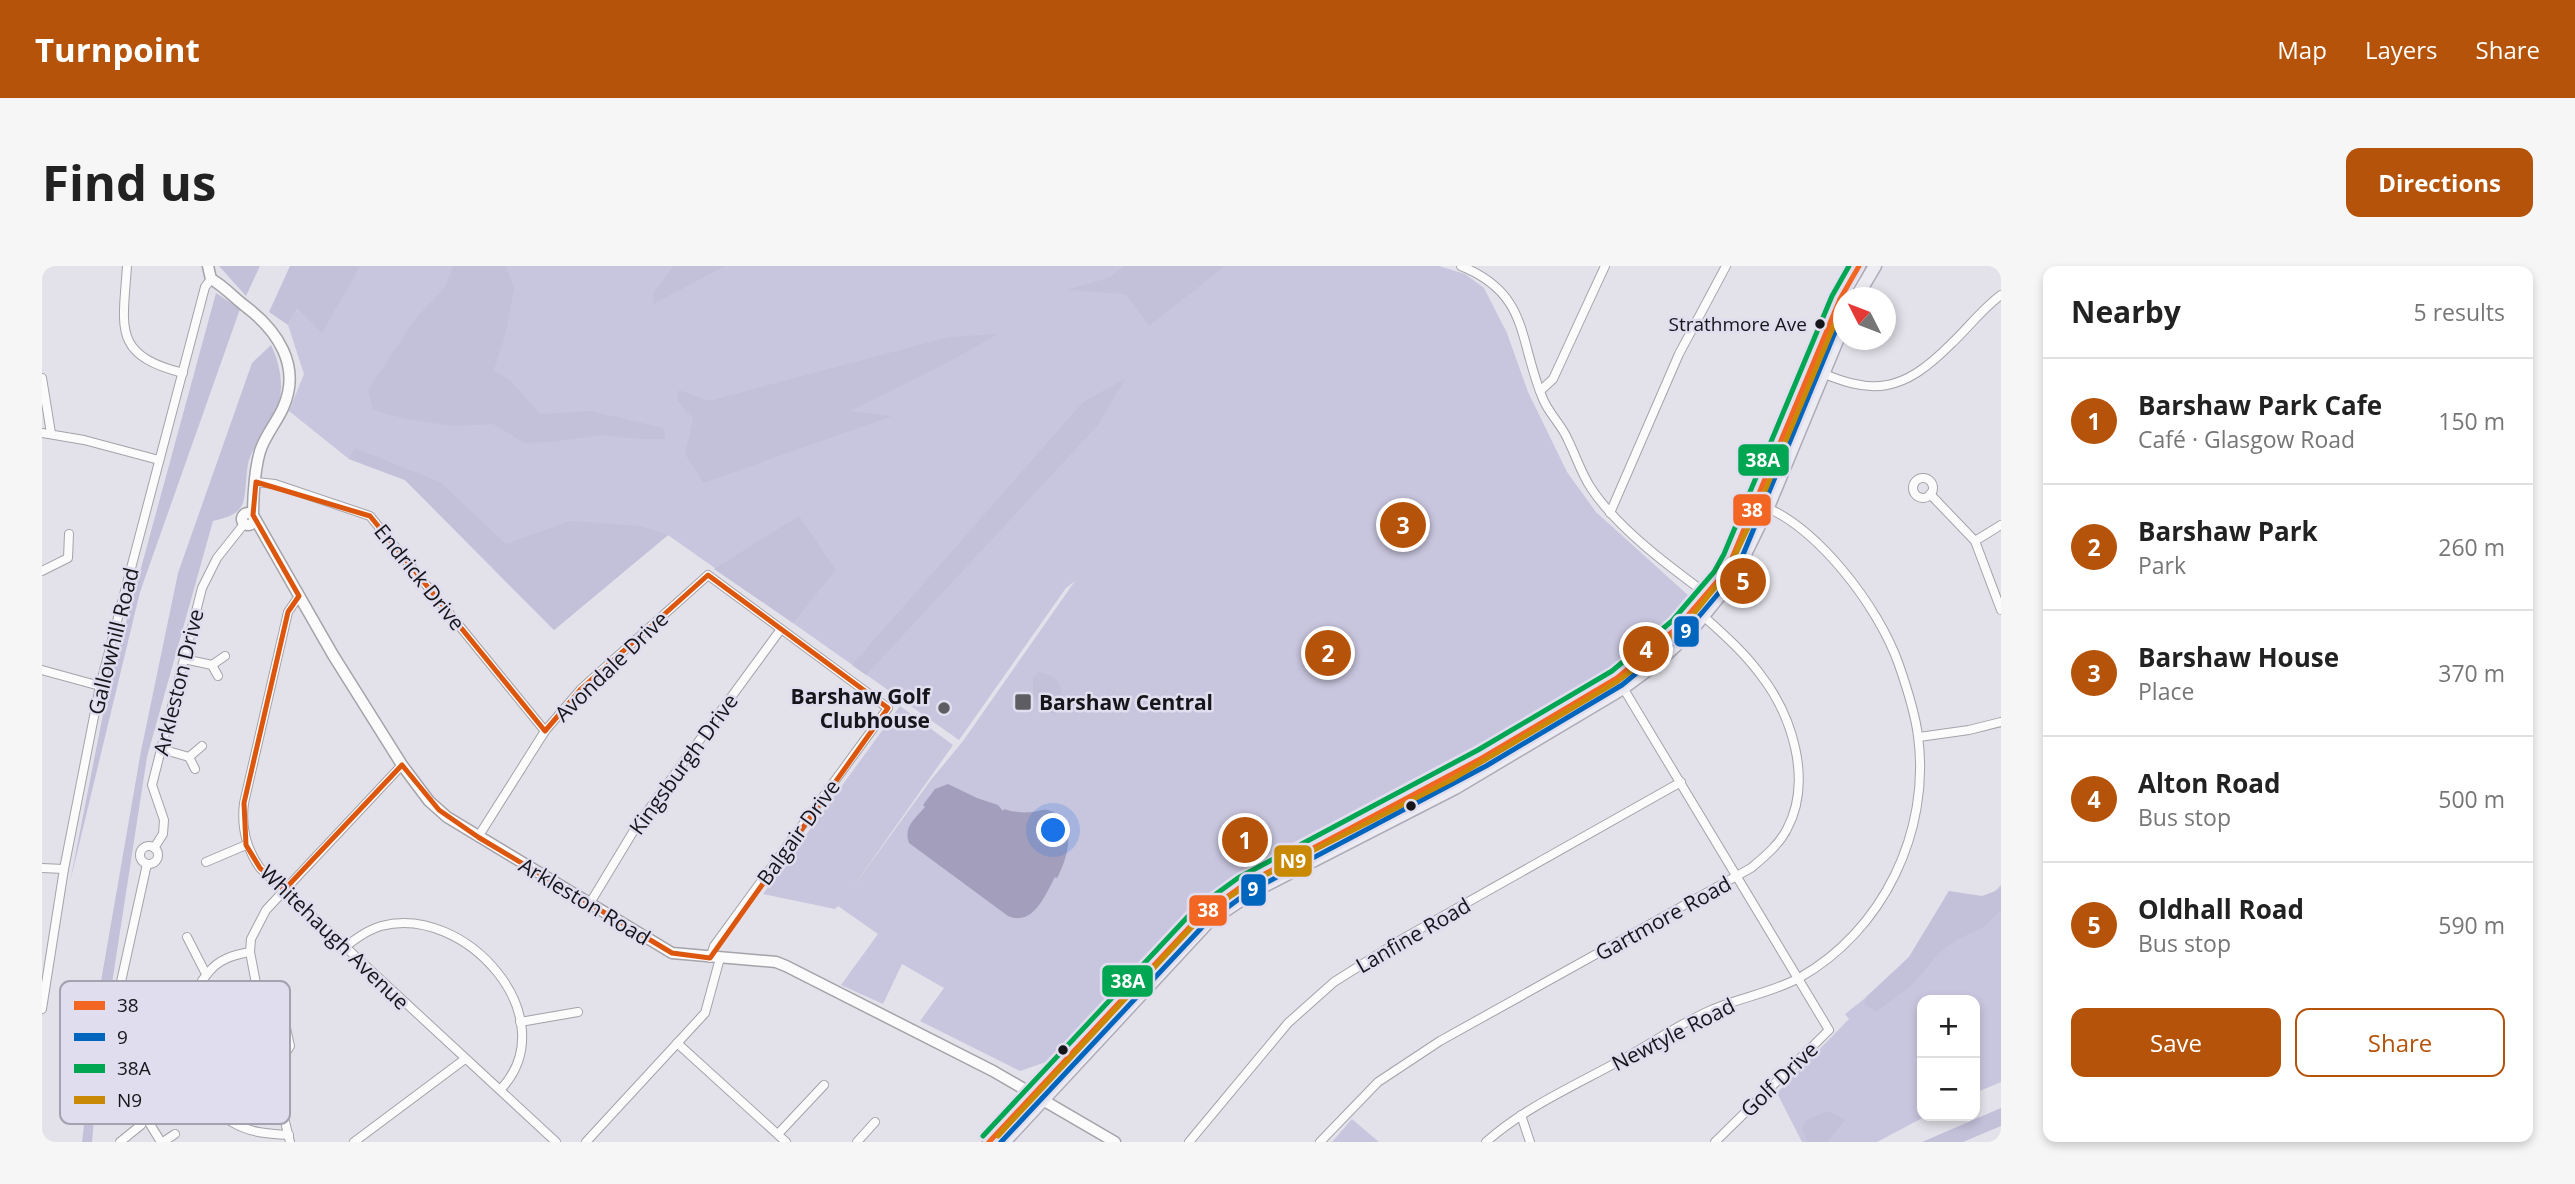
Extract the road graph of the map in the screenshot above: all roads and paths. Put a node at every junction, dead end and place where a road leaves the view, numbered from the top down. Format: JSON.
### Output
{"nodes":[{"id":1,"x":127,"y":266,"type":"edge"},
{"id":2,"x":208,"y":266,"type":"edge"},
{"id":3,"x":1461,"y":266,"type":"edge"},
{"id":4,"x":1605,"y":266,"type":"edge"},
{"id":5,"x":1726,"y":266,"type":"edge"},
{"id":6,"x":1859,"y":266,"type":"edge"},
{"id":7,"x":1875,"y":266,"type":"edge"},
{"id":8,"x":1477,"y":269,"type":"edge"},
{"id":9,"x":211,"y":279,"type":"junction"},
{"id":10,"x":1863,"y":287,"type":"edge"},
{"id":11,"x":2001,"y":295,"type":"edge"},
{"id":12,"x":1833,"y":342,"type":"edge"},
{"id":13,"x":1816,"y":370,"type":"junction"},
{"id":14,"x":183,"y":373,"type":"junction"},
{"id":15,"x":42,"y":378,"type":"edge"},
{"id":16,"x":1540,"y":391,"type":"junction"},
{"id":17,"x":46,"y":433,"type":"edge"},
{"id":18,"x":159,"y":460,"type":"junction"},
{"id":19,"x":256,"y":482,"type":"junction"},
{"id":20,"x":1930,"y":495,"type":"dead end"},
{"id":21,"x":1762,"y":505,"type":"junction"},
{"id":22,"x":1610,"y":513,"type":"junction"},
{"id":23,"x":249,"y":519,"type":"junction"},
{"id":24,"x":2001,"y":525,"type":"edge"},
{"id":25,"x":69,"y":534,"type":"dead end"},
{"id":26,"x":1975,"y":541,"type":"junction"},
{"id":27,"x":42,"y":571,"type":"edge"},
{"id":28,"x":299,"y":596,"type":"junction"},
{"id":29,"x":1711,"y":597,"type":"junction"},
{"id":30,"x":2001,"y":610,"type":"edge"},
{"id":31,"x":1700,"y":612,"type":"junction"},
{"id":32,"x":781,"y":629,"type":"junction"},
{"id":33,"x":225,"y":656,"type":"dead end"},
{"id":34,"x":184,"y":659,"type":"junction"},
{"id":35,"x":212,"y":665,"type":"junction"},
{"id":36,"x":42,"y":670,"type":"edge"},
{"id":37,"x":218,"y":676,"type":"dead end"},
{"id":38,"x":1620,"y":683,"type":"junction"},
{"id":39,"x":100,"y":686,"type":"junction"},
{"id":40,"x":2001,"y":722,"type":"edge"},
{"id":41,"x":545,"y":731,"type":"junction"},
{"id":42,"x":1919,"y":737,"type":"junction"},
{"id":43,"x":202,"y":746,"type":"dead end"},
{"id":44,"x":161,"y":749,"type":"junction"},
{"id":45,"x":188,"y":757,"type":"junction"},
{"id":46,"x":402,"y":765,"type":"junction"},
{"id":47,"x":195,"y":769,"type":"dead end"},
{"id":48,"x":1681,"y":782,"type":"junction"},
{"id":49,"x":478,"y":837,"type":"junction"},
{"id":50,"x":246,"y":845,"type":"junction"},
{"id":51,"x":154,"y":848,"type":"junction"},
{"id":52,"x":205,"y":862,"type":"dead end"},
{"id":53,"x":147,"y":864,"type":"junction"},
{"id":54,"x":42,"y":868,"type":"edge"},
{"id":55,"x":64,"y":869,"type":"junction"},
{"id":56,"x":1738,"y":876,"type":"junction"},
{"id":57,"x":284,"y":890,"type":"junction"},
{"id":58,"x":590,"y":902,"type":"junction"},
{"id":59,"x":187,"y":937,"type":"dead end"},
{"id":60,"x":344,"y":948,"type":"junction"},
{"id":61,"x":250,"y":952,"type":"junction"},
{"id":62,"x":715,"y":958,"type":"junction"},
{"id":63,"x":46,"y":959,"type":"edge"},
{"id":64,"x":206,"y":974,"type":"junction"},
{"id":65,"x":1798,"y":978,"type":"junction"},
{"id":66,"x":121,"y":981,"type":"edge"},
{"id":67,"x":202,"y":981,"type":"edge"},
{"id":68,"x":255,"y":981,"type":"edge"},
{"id":69,"x":42,"y":1009,"type":"edge"},
{"id":70,"x":578,"y":1012,"type":"dead end"},
{"id":71,"x":520,"y":1022,"type":"junction"},
{"id":72,"x":677,"y":1043,"type":"junction"},
{"id":73,"x":465,"y":1059,"type":"junction"},
{"id":74,"x":824,"y":1085,"type":"dead end"},
{"id":75,"x":501,"y":1089,"type":"junction"},
{"id":76,"x":1038,"y":1096,"type":"junction"},
{"id":77,"x":1521,"y":1115,"type":"junction"},
{"id":78,"x":875,"y":1122,"type":"dead end"},
{"id":79,"x":143,"y":1124,"type":"edge"},
{"id":80,"x":145,"y":1124,"type":"edge"},
{"id":81,"x":237,"y":1124,"type":"edge"},
{"id":82,"x":175,"y":1134,"type":"dead end"},
{"id":83,"x":778,"y":1134,"type":"junction"},
{"id":84,"x":290,"y":1139,"type":"edge"},
{"id":85,"x":120,"y":1142,"type":"edge"},
{"id":86,"x":162,"y":1142,"type":"edge"},
{"id":87,"x":355,"y":1142,"type":"edge"},
{"id":88,"x":556,"y":1142,"type":"edge"},
{"id":89,"x":586,"y":1142,"type":"edge"},
{"id":90,"x":786,"y":1142,"type":"edge"},
{"id":91,"x":857,"y":1142,"type":"edge"},
{"id":92,"x":989,"y":1142,"type":"edge"},
{"id":93,"x":1004,"y":1142,"type":"edge"},
{"id":94,"x":1115,"y":1142,"type":"edge"},
{"id":95,"x":1189,"y":1142,"type":"edge"},
{"id":96,"x":1320,"y":1142,"type":"edge"},
{"id":97,"x":1486,"y":1142,"type":"edge"},
{"id":98,"x":1530,"y":1142,"type":"edge"},
{"id":99,"x":1715,"y":1142,"type":"edge"}],
"edges":[{"from":1,"to":14,"type":"street"},
{"from":2,"to":9,"type":"street"},
{"from":3,"to":8,"type":"street"},
{"from":4,"to":16,"type":"street"},
{"from":5,"to":22,"type":"street"},
{"from":6,"to":13,"type":"main road"},
{"from":7,"to":10,"type":"main road"},
{"from":8,"to":16,"type":"street"},
{"from":9,"to":14,"type":"street","name":"Gallowhill Road"},
{"from":9,"to":19,"type":"street","name":"Arkleston Road"},
{"from":11,"to":13,"type":"street"},
{"from":12,"to":13,"type":"main road"},
{"from":13,"to":21,"type":"main road"},
{"from":14,"to":18,"type":"street","name":"Gallowhill Road"},
{"from":15,"to":17,"type":"street"},
{"from":16,"to":22,"type":"street"},
{"from":17,"to":18,"type":"street"},
{"from":18,"to":39,"type":"street","name":"Gallowhill Road"},
{"from":19,"to":23,"type":"street","name":"Arkleston Road"},
{"from":19,"to":41,"type":"street","name":"Endrick Drive"},
{"from":20,"to":26,"type":"street"},
{"from":21,"to":29,"type":"main road"},
{"from":21,"to":42,"type":"street","name":"Newtyle Road"},
{"from":22,"to":29,"type":"street"},
{"from":23,"to":28,"type":"street","name":"Arkleston Road"},
{"from":23,"to":34,"type":"street","name":"Arkleston Drive"},
{"from":24,"to":26,"type":"street"},
{"from":25,"to":27,"type":"street"},
{"from":26,"to":30,"type":"street"},
{"from":28,"to":46,"type":"street","name":"Arkleston Road"},
{"from":28,"to":50,"type":"street","name":"Whitehaugh Avenue"},
{"from":29,"to":31,"type":"main road"},
{"from":31,"to":38,"type":"main road"},
{"from":31,"to":56,"type":"street","name":"Gartmore Road"},
{"from":32,"to":41,"type":"street","name":"Avondale Drive"},
{"from":32,"to":58,"type":"street","name":"Kingsburgh Drive"},
{"from":32,"to":62,"type":"street","name":"Balgair Drive"},
{"from":33,"to":35,"type":"street"},
{"from":34,"to":35,"type":"street"},
{"from":34,"to":44,"type":"street","name":"Arkleston Drive"},
{"from":35,"to":37,"type":"street"},
{"from":36,"to":39,"type":"street"},
{"from":38,"to":48,"type":"street"},
{"from":38,"to":76,"type":"main road"},
{"from":39,"to":55,"type":"street","name":"Gallowhill Road"},
{"from":40,"to":42,"type":"street"},
{"from":41,"to":49,"type":"street","name":"Avondale Drive"},
{"from":42,"to":65,"type":"street","name":"Newtyle Road"},
{"from":43,"to":45,"type":"street"},
{"from":44,"to":45,"type":"street"},
{"from":44,"to":51,"type":"street","name":"Arkleston Drive"},
{"from":45,"to":47,"type":"street"},
{"from":46,"to":49,"type":"street","name":"Arkleston Road"},
{"from":46,"to":57,"type":"street"},
{"from":48,"to":56,"type":"street"},
{"from":48,"to":95,"type":"street","name":"Lanfine Road"},
{"from":49,"to":58,"type":"street","name":"Arkleston Road"},
{"from":50,"to":52,"type":"street"},
{"from":50,"to":57,"type":"street","name":"Whitehaugh Avenue"},
{"from":51,"to":53,"type":"street"},
{"from":51,"to":53,"type":"street"},
{"from":53,"to":66,"type":"street"},
{"from":54,"to":55,"type":"street"},
{"from":55,"to":63,"type":"street","name":"Gallowhill Road"},
{"from":56,"to":65,"type":"street"},
{"from":56,"to":96,"type":"street","name":"Gartmore Road"},
{"from":57,"to":60,"type":"street","name":"Whitehaugh Avenue"},
{"from":57,"to":61,"type":"street"},
{"from":58,"to":62,"type":"street","name":"Arkleston Road"},
{"from":59,"to":64,"type":"street"},
{"from":60,"to":71,"type":"street"},
{"from":60,"to":73,"type":"street","name":"Whitehaugh Avenue"},
{"from":61,"to":64,"type":"street"},
{"from":61,"to":68,"type":"street"},
{"from":62,"to":72,"type":"street","name":"Balgair Drive"},
{"from":62,"to":76,"type":"street","name":"Arkleston Road"},
{"from":63,"to":69,"type":"street","name":"Gallowhill Road"},
{"from":64,"to":67,"type":"street"},
{"from":65,"to":77,"type":"street","name":"Newtyle Road"},
{"from":65,"to":99,"type":"street","name":"Golf Drive"},
{"from":70,"to":71,"type":"street"},
{"from":71,"to":75,"type":"street"},
{"from":72,"to":83,"type":"street"},
{"from":72,"to":89,"type":"street","name":"Balgair Drive"},
{"from":73,"to":75,"type":"street","name":"Whitehaugh Avenue"},
{"from":73,"to":87,"type":"street"},
{"from":74,"to":83,"type":"street"},
{"from":75,"to":88,"type":"street","name":"Whitehaugh Avenue"},
{"from":76,"to":92,"type":"main road"},
{"from":76,"to":93,"type":"main road"},
{"from":76,"to":94,"type":"street","name":"Arkleston Road"},
{"from":77,"to":97,"type":"street","name":"Newtyle Road"},
{"from":77,"to":98,"type":"street"},
{"from":78,"to":91,"type":"street"},
{"from":79,"to":85,"type":"street"},
{"from":80,"to":86,"type":"street"},
{"from":81,"to":84,"type":"street"},
{"from":82,"to":86,"type":"street"},
{"from":83,"to":90,"type":"street"}]}
